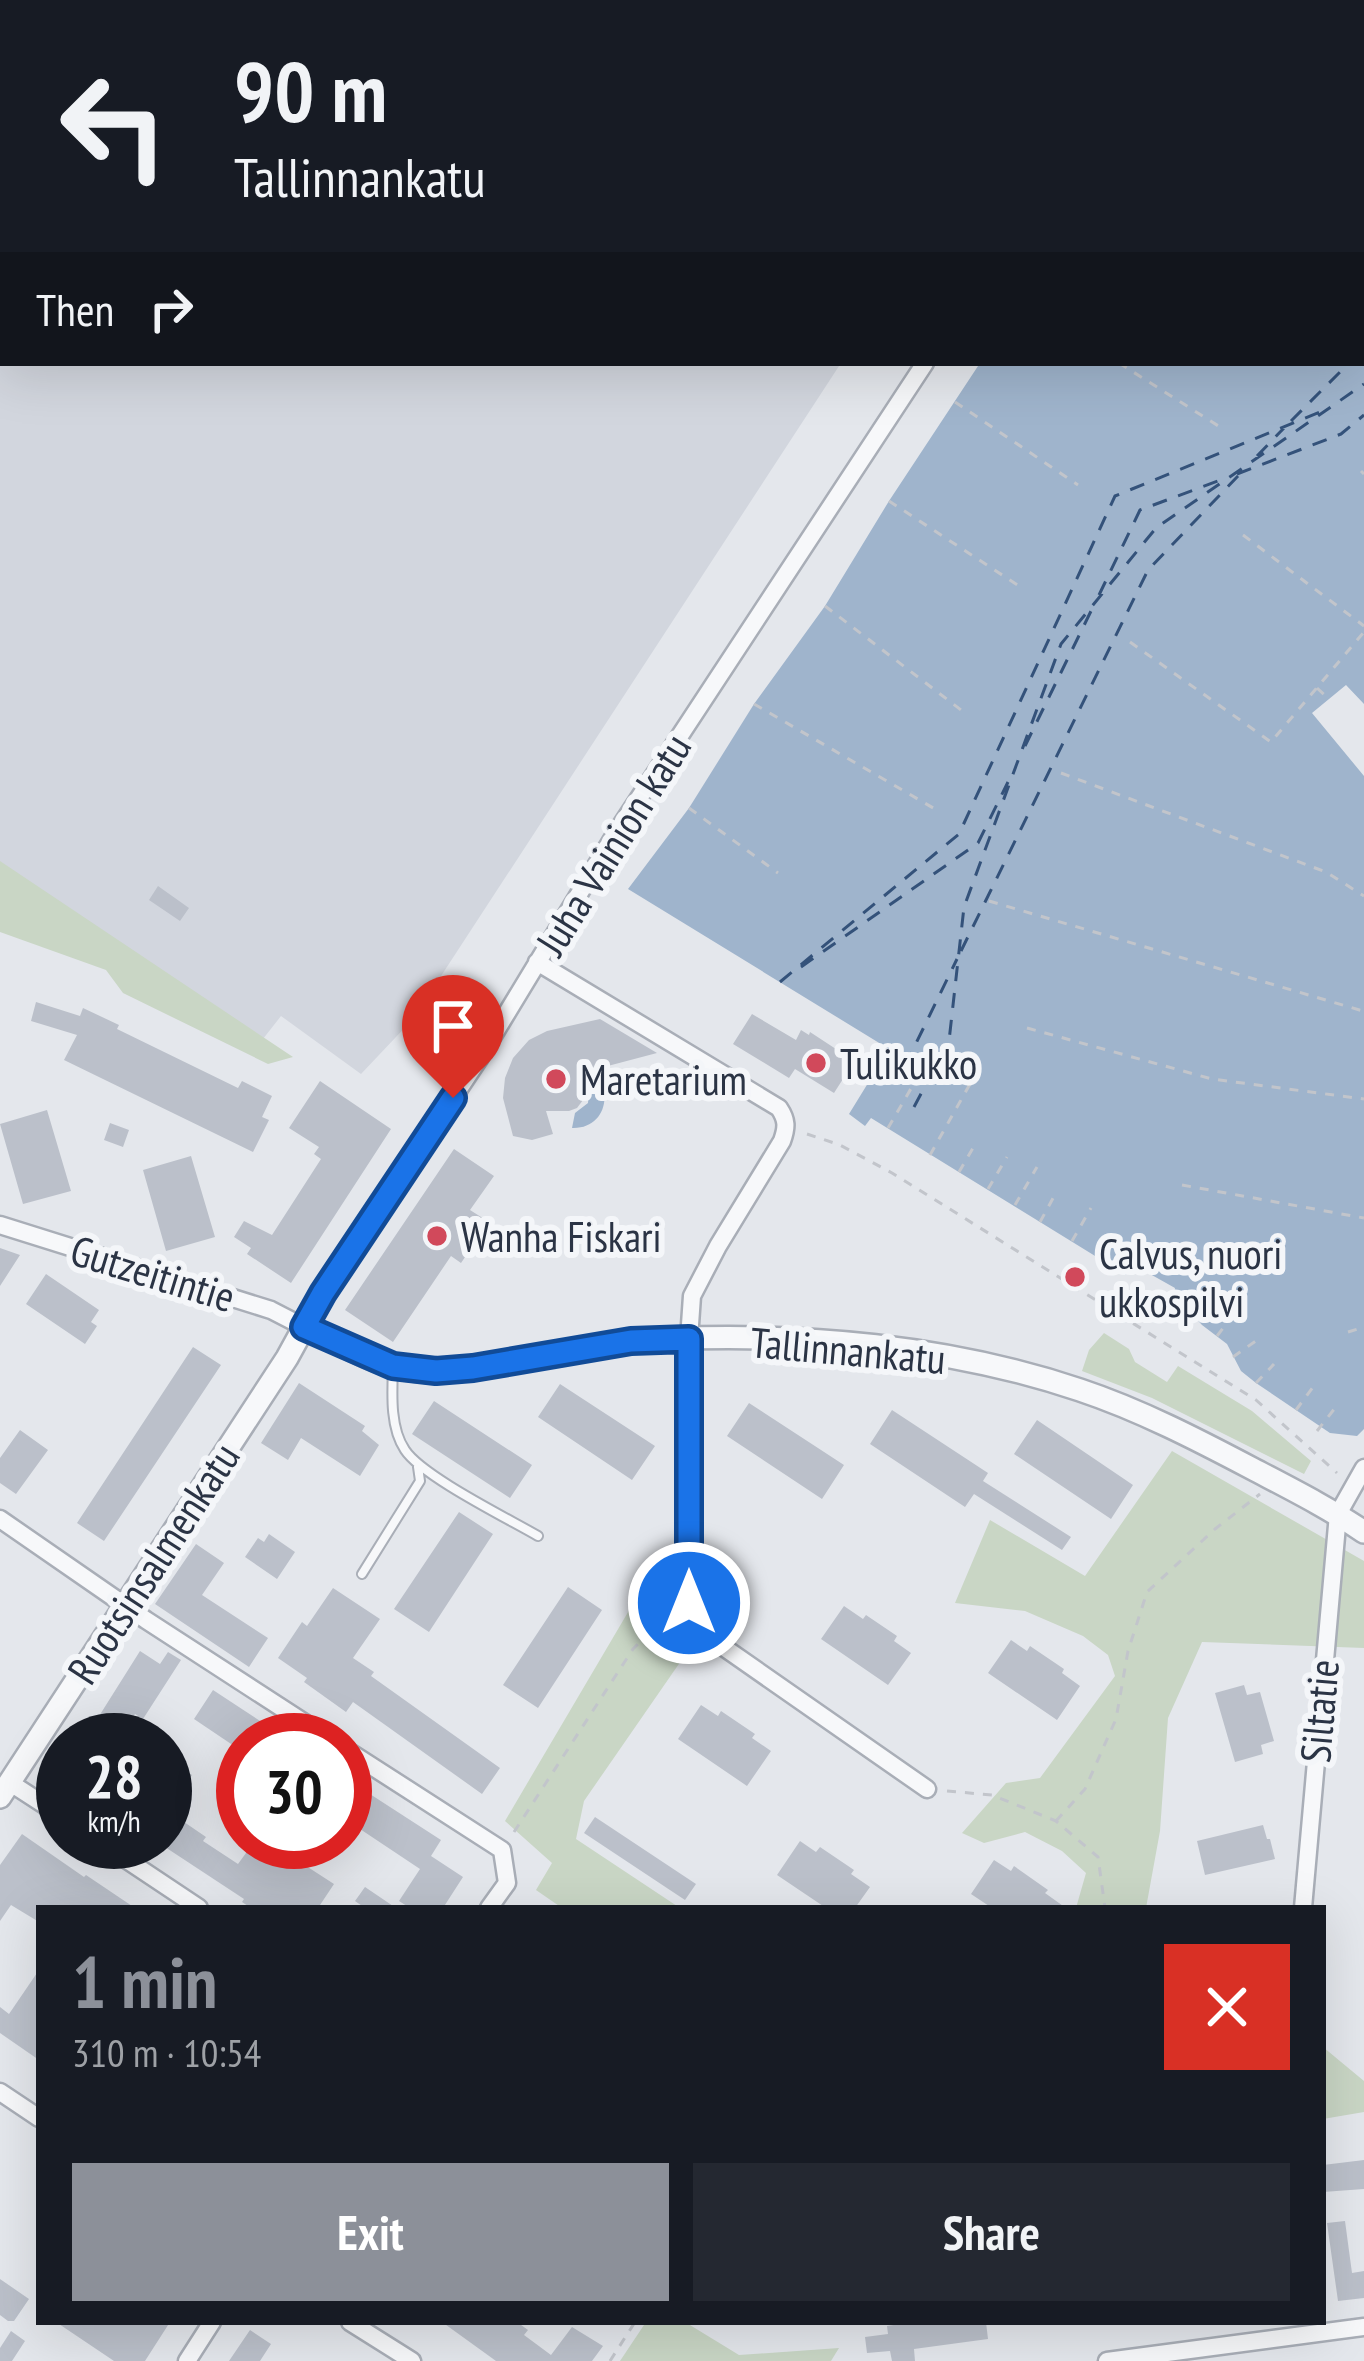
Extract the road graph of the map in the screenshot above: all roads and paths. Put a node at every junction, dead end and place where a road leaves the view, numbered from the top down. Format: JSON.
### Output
{"nodes":[{"id":1,"x":923,"y":366,"type":"edge"},
{"id":2,"x":1124,"y":366,"type":"edge"},
{"id":3,"x":955,"y":402,"type":"dead end"},
{"id":4,"x":1220,"y":427,"type":"dead end"},
{"id":5,"x":1078,"y":485,"type":"dead end"},
{"id":6,"x":889,"y":502,"type":"dead end"},
{"id":7,"x":1243,"y":535,"type":"dead end"},
{"id":8,"x":1019,"y":586,"type":"dead end"},
{"id":9,"x":825,"y":606,"type":"dead end"},
{"id":10,"x":1364,"y":629,"type":"edge"},
{"id":11,"x":1130,"y":642,"type":"dead end"},
{"id":12,"x":1317,"y":688,"type":"junction"},
{"id":13,"x":1329,"y":699,"type":"dead end"},
{"id":14,"x":754,"y":704,"type":"dead end"},
{"id":15,"x":965,"y":713,"type":"dead end"},
{"id":16,"x":1061,"y":772,"type":"dead end"},
{"id":17,"x":689,"y":808,"type":"dead end"},
{"id":18,"x":935,"y":809,"type":"dead end"},
{"id":19,"x":778,"y":873,"type":"dead end"},
{"id":20,"x":1364,"y":896,"type":"edge"},
{"id":21,"x":988,"y":901,"type":"dead end"},
{"id":22,"x":537,"y":962,"type":"junction"},
{"id":23,"x":1363,"y":1011,"type":"edge"},
{"id":24,"x":1027,"y":1028,"type":"dead end"},
{"id":25,"x":930,"y":1056,"type":"dead end"},
{"id":26,"x":970,"y":1084,"type":"dead end"},
{"id":27,"x":1364,"y":1099,"type":"edge"},
{"id":28,"x":888,"y":1128,"type":"dead end"},
{"id":29,"x":787,"y":1129,"type":"junction"},
{"id":30,"x":977,"y":1141,"type":"dead end"},
{"id":31,"x":930,"y":1154,"type":"dead end"},
{"id":32,"x":1007,"y":1156,"type":"dead end"},
{"id":33,"x":1037,"y":1166,"type":"dead end"},
{"id":34,"x":958,"y":1172,"type":"dead end"},
{"id":35,"x":1182,"y":1185,"type":"dead end"},
{"id":36,"x":988,"y":1189,"type":"dead end"},
{"id":37,"x":1057,"y":1191,"type":"dead end"},
{"id":38,"x":1015,"y":1205,"type":"dead end"},
{"id":39,"x":1091,"y":1208,"type":"dead end"},
{"id":40,"x":1364,"y":1218,"type":"edge"},
{"id":41,"x":1040,"y":1222,"type":"dead end"},
{"id":42,"x":0,"y":1225,"type":"edge"},
{"id":43,"x":1072,"y":1241,"type":"dead end"},
{"id":44,"x":1237,"y":1310,"type":"dead end"},
{"id":45,"x":304,"y":1327,"type":"junction"},
{"id":46,"x":1364,"y":1327,"type":"edge"},
{"id":47,"x":1348,"y":1331,"type":"dead end"},
{"id":48,"x":1217,"y":1336,"type":"dead end"},
{"id":49,"x":1260,"y":1338,"type":"dead end"},
{"id":50,"x":689,"y":1339,"type":"junction"},
{"id":51,"x":1233,"y":1357,"type":"dead end"},
{"id":52,"x":1274,"y":1364,"type":"dead end"},
{"id":53,"x":393,"y":1366,"type":"junction"},
{"id":54,"x":1256,"y":1383,"type":"dead end"},
{"id":55,"x":1313,"y":1387,"type":"dead end"},
{"id":56,"x":1339,"y":1403,"type":"dead end"},
{"id":57,"x":1296,"y":1411,"type":"dead end"},
{"id":58,"x":1317,"y":1431,"type":"dead end"},
{"id":59,"x":418,"y":1466,"type":"junction"},
{"id":60,"x":1364,"y":1468,"type":"edge"},
{"id":61,"x":1276,"y":1481,"type":"junction"},
{"id":62,"x":1354,"y":1486,"type":"junction"},
{"id":63,"x":1338,"y":1514,"type":"junction"},
{"id":64,"x":0,"y":1519,"type":"edge"},
{"id":65,"x":1364,"y":1532,"type":"edge"},
{"id":66,"x":538,"y":1536,"type":"dead end"},
{"id":67,"x":362,"y":1574,"type":"dead end"},
{"id":68,"x":689,"y":1603,"type":"junction"},
{"id":69,"x":126,"y":1606,"type":"junction"},
{"id":70,"x":290,"y":1713,"type":"edge"},
{"id":71,"x":372,"y":1766,"type":"edge"},
{"id":72,"x":927,"y":1789,"type":"joint"},
{"id":73,"x":5,"y":1790,"type":"edge"},
{"id":74,"x":36,"y":1804,"type":"edge"},
{"id":75,"x":1056,"y":1820,"type":"junction"},
{"id":76,"x":502,"y":1850,"type":"junction"},
{"id":77,"x":140,"y":1869,"type":"edge"},
{"id":78,"x":194,"y":1905,"type":"edge"},
{"id":79,"x":491,"y":1905,"type":"edge"},
{"id":80,"x":1105,"y":1905,"type":"edge"},
{"id":81,"x":1304,"y":1905,"type":"edge"},
{"id":82,"x":0,"y":2092,"type":"edge"},
{"id":83,"x":36,"y":2116,"type":"edge"},
{"id":84,"x":210,"y":2325,"type":"edge"},
{"id":85,"x":355,"y":2325,"type":"edge"},
{"id":86,"x":633,"y":2325,"type":"edge"},
{"id":87,"x":1364,"y":2327,"type":"edge"},
{"id":88,"x":1175,"y":2356,"type":"edge"},
{"id":89,"x":187,"y":2361,"type":"edge"},
{"id":90,"x":412,"y":2361,"type":"edge"},
{"id":91,"x":610,"y":2361,"type":"edge"},
{"id":92,"x":1106,"y":2361,"type":"edge"}],
"edges":[{"from":1,"to":22,"type":"street","name":"Juha Vainion katu"},
{"from":2,"to":4,"type":"path"},
{"from":3,"to":5,"type":"path"},
{"from":6,"to":8,"type":"path"},
{"from":7,"to":10,"type":"path"},
{"from":9,"to":15,"type":"path"},
{"from":10,"to":12,"type":"path"},
{"from":11,"to":12,"type":"path"},
{"from":12,"to":13,"type":"path"},
{"from":14,"to":18,"type":"path"},
{"from":16,"to":20,"type":"path"},
{"from":17,"to":19,"type":"path"},
{"from":21,"to":23,"type":"path"},
{"from":22,"to":29,"type":"street"},
{"from":22,"to":45,"type":"street","name":"Juha Vainion katu"},
{"from":24,"to":27,"type":"path"},
{"from":25,"to":28,"type":"path"},
{"from":26,"to":31,"type":"path"},
{"from":29,"to":50,"type":"street"},
{"from":29,"to":62,"type":"path"},
{"from":30,"to":34,"type":"path"},
{"from":32,"to":36,"type":"path"},
{"from":33,"to":38,"type":"path"},
{"from":35,"to":40,"type":"path"},
{"from":37,"to":41,"type":"path"},
{"from":39,"to":43,"type":"path"},
{"from":42,"to":45,"type":"street","name":"Gutzeitintie"},
{"from":44,"to":48,"type":"path"},
{"from":45,"to":53,"type":"street","name":"Tallinnankatu"},
{"from":45,"to":69,"type":"street","name":"Ruotsinsalmenkatu"},
{"from":46,"to":47,"type":"path"},
{"from":49,"to":51,"type":"path"},
{"from":50,"to":53,"type":"street","name":"Tallinnankatu"},
{"from":50,"to":61,"type":"street","name":"Tallinnankatu"},
{"from":50,"to":68,"type":"street"},
{"from":52,"to":54,"type":"path"},
{"from":53,"to":59,"type":"lane"},
{"from":55,"to":57,"type":"path"},
{"from":56,"to":58,"type":"path"},
{"from":59,"to":66,"type":"lane"},
{"from":59,"to":67,"type":"lane"},
{"from":60,"to":62,"type":"street"},
{"from":61,"to":63,"type":"street","name":"Tallinnankatu"},
{"from":61,"to":75,"type":"path"},
{"from":62,"to":63,"type":"street"},
{"from":63,"to":65,"type":"street","name":"Tallinnankatu"},
{"from":63,"to":81,"type":"street","name":"Siltatie"},
{"from":64,"to":69,"type":"street"},
{"from":68,"to":72,"type":"street"},
{"from":68,"to":76,"type":"path"},
{"from":69,"to":70,"type":"street"},
{"from":69,"to":73,"type":"street","name":"Ruotsinsalmenkatu"},
{"from":71,"to":76,"type":"street"},
{"from":72,"to":75,"type":"path"},
{"from":73,"to":74,"type":"street"},
{"from":75,"to":80,"type":"path"},
{"from":76,"to":79,"type":"street"},
{"from":77,"to":78,"type":"street"},
{"from":82,"to":83,"type":"street"},
{"from":84,"to":89,"type":"street"},
{"from":85,"to":90,"type":"street"},
{"from":86,"to":91,"type":"path"},
{"from":87,"to":88,"type":"street"},
{"from":88,"to":92,"type":"street"}]}
